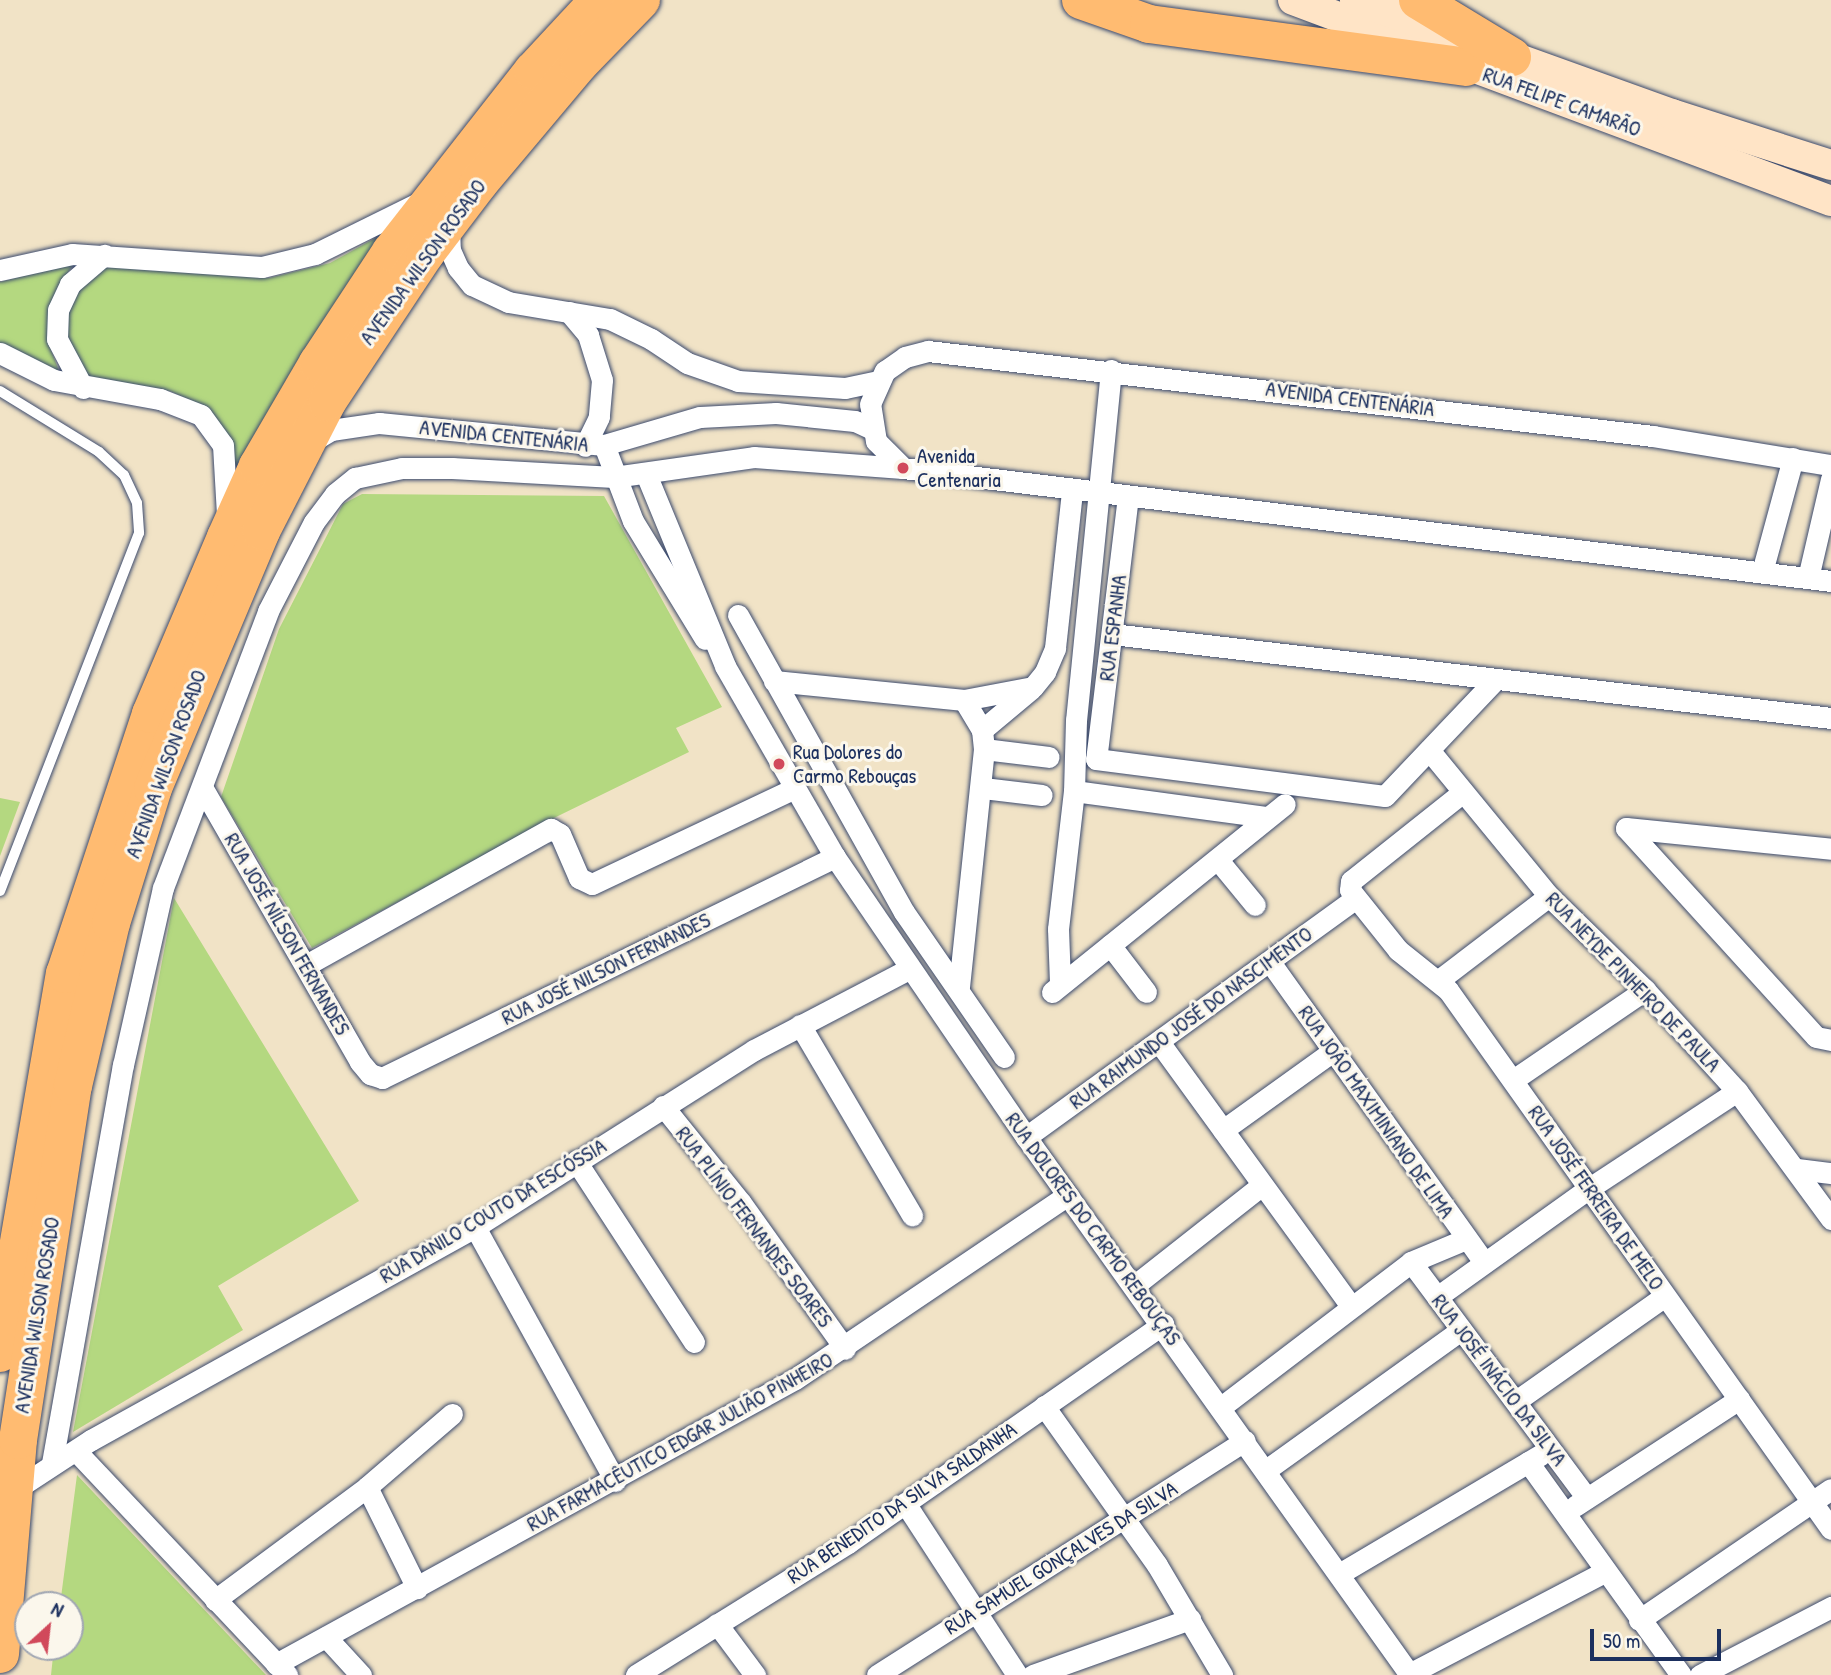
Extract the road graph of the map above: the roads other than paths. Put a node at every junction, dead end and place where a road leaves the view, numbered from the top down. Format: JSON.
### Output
{"nodes":[{"id":1,"x":641,"y":0,"type":"edge"},
{"id":2,"x":1082,"y":0,"type":"edge"},
{"id":3,"x":1293,"y":0,"type":"edge"},
{"id":4,"x":1354,"y":0,"type":"edge"},
{"id":5,"x":1418,"y":0,"type":"edge"},
{"id":6,"x":594,"y":3,"type":"edge"},
{"id":7,"x":1512,"y":57,"type":"junction"},
{"id":8,"x":1466,"y":67,"type":"junction"},
{"id":9,"x":1831,"y":168,"type":"edge"},
{"id":10,"x":1820,"y":197,"type":"edge"},
{"id":11,"x":443,"y":207,"type":"junction"},
{"id":12,"x":104,"y":255,"type":"junction"},
{"id":13,"x":0,"y":270,"type":"edge"},
{"id":14,"x":569,"y":312,"type":"junction"},
{"id":15,"x":0,"y":353,"type":"edge"},
{"id":16,"x":1111,"y":370,"type":"junction"},
{"id":17,"x":878,"y":381,"type":"junction"},
{"id":18,"x":780,"y":384,"type":"junction"},
{"id":19,"x":83,"y":387,"type":"junction"},
{"id":20,"x":0,"y":391,"type":"edge"},
{"id":21,"x":776,"y":413,"type":"junction"},
{"id":22,"x":872,"y":429,"type":"junction"},
{"id":23,"x":594,"y":446,"type":"junction"},
{"id":24,"x":303,"y":447,"type":"junction"},
{"id":25,"x":1793,"y":457,"type":"junction"},
{"id":26,"x":1831,"y":465,"type":"edge"},
{"id":27,"x":902,"y":468,"type":"junction"},
{"id":28,"x":646,"y":474,"type":"junction"},
{"id":29,"x":614,"y":477,"type":"junction"},
{"id":30,"x":1831,"y":479,"type":"edge"},
{"id":31,"x":1072,"y":491,"type":"junction"},
{"id":32,"x":1101,"y":493,"type":"junction"},
{"id":33,"x":1128,"y":496,"type":"junction"},
{"id":34,"x":226,"y":537,"type":"junction"},
{"id":35,"x":1762,"y":572,"type":"junction"},
{"id":36,"x":1808,"y":578,"type":"junction"},
{"id":37,"x":1831,"y":581,"type":"edge"},
{"id":38,"x":1058,"y":612,"type":"junction"},
{"id":39,"x":738,"y":615,"type":"dead end"},
{"id":40,"x":1088,"y":617,"type":"junction"},
{"id":41,"x":1112,"y":634,"type":"junction"},
{"id":42,"x":725,"y":666,"type":"junction"},
{"id":43,"x":774,"y":681,"type":"junction"},
{"id":44,"x":1493,"y":682,"type":"junction"},
{"id":45,"x":1033,"y":687,"type":"junction"},
{"id":46,"x":964,"y":700,"type":"junction"},
{"id":47,"x":1831,"y":718,"type":"edge"},
{"id":48,"x":983,"y":739,"type":"junction"},
{"id":49,"x":1429,"y":750,"type":"junction"},
{"id":50,"x":1049,"y":757,"type":"dead end"},
{"id":51,"x":202,"y":787,"type":"junction"},
{"id":52,"x":982,"y":788,"type":"junction"},
{"id":53,"x":793,"y":789,"type":"junction"},
{"id":54,"x":1074,"y":792,"type":"junction"},
{"id":55,"x":1463,"y":792,"type":"junction"},
{"id":56,"x":1042,"y":795,"type":"dead end"},
{"id":57,"x":1285,"y":804,"type":"dead end"},
{"id":58,"x":1267,"y":817,"type":"junction"},
{"id":59,"x":1831,"y":849,"type":"edge"},
{"id":60,"x":835,"y":857,"type":"junction"},
{"id":61,"x":1218,"y":860,"type":"junction"},
{"id":62,"x":1353,"y":889,"type":"junction"},
{"id":63,"x":0,"y":891,"type":"edge"},
{"id":64,"x":1549,"y":895,"type":"junction"},
{"id":65,"x":1255,"y":905,"type":"dead end"},
{"id":66,"x":1110,"y":945,"type":"junction"},
{"id":67,"x":1270,"y":962,"type":"junction"},
{"id":68,"x":308,"y":964,"type":"junction"},
{"id":69,"x":909,"y":969,"type":"junction"},
{"id":70,"x":1439,"y":980,"type":"junction"},
{"id":71,"x":960,"y":988,"type":"junction"},
{"id":72,"x":1645,"y":989,"type":"junction"},
{"id":73,"x":1146,"y":992,"type":"dead end"},
{"id":74,"x":800,"y":1026,"type":"junction"},
{"id":75,"x":1831,"y":1040,"type":"edge"},
{"id":76,"x":1159,"y":1042,"type":"junction"},
{"id":77,"x":1333,"y":1051,"type":"junction"},
{"id":78,"x":1004,"y":1057,"type":"dead end"},
{"id":79,"x":376,"y":1077,"type":"joint"},
{"id":80,"x":1513,"y":1080,"type":"junction"},
{"id":81,"x":1737,"y":1091,"type":"junction"},
{"id":82,"x":663,"y":1106,"type":"junction"},
{"id":83,"x":1223,"y":1130,"type":"junction"},
{"id":84,"x":1026,"y":1137,"type":"junction"},
{"id":85,"x":576,"y":1161,"type":"junction"},
{"id":86,"x":1797,"y":1169,"type":"junction"},
{"id":87,"x":1831,"y":1173,"type":"edge"},
{"id":88,"x":1262,"y":1185,"type":"junction"},
{"id":89,"x":1588,"y":1189,"type":"junction"},
{"id":90,"x":1069,"y":1195,"type":"junction"},
{"id":91,"x":912,"y":1215,"type":"dead end"},
{"id":92,"x":1831,"y":1219,"type":"edge"},
{"id":93,"x":475,"y":1227,"type":"junction"},
{"id":94,"x":1466,"y":1239,"type":"junction"},
{"id":95,"x":1483,"y":1261,"type":"junction"},
{"id":96,"x":1411,"y":1262,"type":"junction"},
{"id":97,"x":1135,"y":1285,"type":"junction"},
{"id":98,"x":1665,"y":1296,"type":"junction"},
{"id":99,"x":1437,"y":1297,"type":"junction"},
{"id":100,"x":1350,"y":1304,"type":"junction"},
{"id":101,"x":1163,"y":1324,"type":"junction"},
{"id":102,"x":1461,"y":1330,"type":"junction"},
{"id":103,"x":694,"y":1342,"type":"dead end"},
{"id":104,"x":845,"y":1349,"type":"junction"},
{"id":105,"x":0,"y":1353,"type":"edge"},
{"id":106,"x":1739,"y":1399,"type":"junction"},
{"id":107,"x":1516,"y":1401,"type":"junction"},
{"id":108,"x":1044,"y":1406,"type":"junction"},
{"id":109,"x":1221,"y":1407,"type":"junction"},
{"id":110,"x":452,"y":1414,"type":"dead end"},
{"id":111,"x":1245,"y":1441,"type":"junction"},
{"id":112,"x":1550,"y":1448,"type":"junction"},
{"id":113,"x":76,"y":1451,"type":"junction"},
{"id":114,"x":1528,"y":1462,"type":"junction"},
{"id":115,"x":52,"y":1463,"type":"junction"},
{"id":116,"x":1266,"y":1471,"type":"junction"},
{"id":117,"x":615,"y":1481,"type":"junction"},
{"id":118,"x":367,"y":1487,"type":"junction"},
{"id":119,"x":1831,"y":1489,"type":"edge"},
{"id":120,"x":13,"y":1491,"type":"junction"},
{"id":121,"x":1587,"y":1498,"type":"junction"},
{"id":122,"x":1812,"y":1502,"type":"junction"},
{"id":123,"x":905,"y":1503,"type":"junction"},
{"id":124,"x":1565,"y":1513,"type":"junction"},
{"id":125,"x":1124,"y":1518,"type":"junction"},
{"id":126,"x":1831,"y":1529,"type":"edge"},
{"id":127,"x":1604,"y":1572,"type":"junction"},
{"id":128,"x":1339,"y":1574,"type":"junction"},
{"id":129,"x":417,"y":1588,"type":"junction"},
{"id":130,"x":215,"y":1600,"type":"junction"},
{"id":131,"x":1831,"y":1607,"type":"edge"},
{"id":132,"x":976,"y":1612,"type":"junction"},
{"id":133,"x":1190,"y":1619,"type":"junction"},
{"id":134,"x":1639,"y":1620,"type":"junction"},
{"id":135,"x":717,"y":1624,"type":"junction"},
{"id":136,"x":326,"y":1637,"type":"junction"},
{"id":137,"x":0,"y":1654,"type":"edge"},
{"id":138,"x":282,"y":1669,"type":"edge"},
{"id":139,"x":1409,"y":1674,"type":"edge"},
{"id":140,"x":361,"y":1675,"type":"edge"},
{"id":141,"x":636,"y":1675,"type":"edge"},
{"id":142,"x":755,"y":1675,"type":"edge"},
{"id":143,"x":877,"y":1675,"type":"edge"},
{"id":144,"x":1017,"y":1675,"type":"edge"},
{"id":145,"x":1033,"y":1675,"type":"edge"},
{"id":146,"x":1222,"y":1675,"type":"edge"},
{"id":147,"x":1681,"y":1675,"type":"edge"},
{"id":148,"x":1700,"y":1675,"type":"edge"}],
"edges":[{"from":1,"to":11,"type":"highway","name":"AVENIDA WILSON ROSADO"},
{"from":2,"to":8,"type":"highway"},
{"from":3,"to":8,"type":"main road","name":"RUA FELIPE CAMARÃO"},
{"from":4,"to":7,"type":"main road","name":"RUA FELIPE CAMARÃO"},
{"from":5,"to":7,"type":"highway"},
{"from":6,"to":11,"type":"highway","name":"AVENIDA WILSON ROSADO"},
{"from":7,"to":9,"type":"main road","name":"RUA FELIPE CAMARÃO"},
{"from":8,"to":10,"type":"main road","name":"RUA FELIPE CAMARÃO"},
{"from":9,"to":10,"type":"main road"},
{"from":11,"to":12,"type":"street"},
{"from":11,"to":14,"type":"street","name":"AVENIDA CENTENÁRIA"},
{"from":11,"to":24,"type":"highway","name":"AVENIDA WILSON ROSADO"},
{"from":11,"to":34,"type":"highway","name":"AVENIDA WILSON ROSADO"},
{"from":12,"to":13,"type":"street"},
{"from":12,"to":19,"type":"street"},
{"from":14,"to":18,"type":"street","name":"AVENIDA CENTENÁRIA"},
{"from":14,"to":23,"type":"street"},
{"from":15,"to":19,"type":"street"},
{"from":16,"to":17,"type":"street","name":"AVENIDA CENTENÁRIA"},
{"from":16,"to":25,"type":"street","name":"AVENIDA CENTENÁRIA"},
{"from":16,"to":32,"type":"street"},
{"from":17,"to":18,"type":"street","name":"AVENIDA CENTENÁRIA"},
{"from":17,"to":22,"type":"street"},
{"from":18,"to":21,"type":"street"},
{"from":19,"to":34,"type":"street"},
{"from":20,"to":63,"type":"lane"},
{"from":21,"to":22,"type":"street","name":"AVENIDA CENTENÁRIA"},
{"from":21,"to":23,"type":"street","name":"AVENIDA CENTENÁRIA"},
{"from":22,"to":27,"type":"street"},
{"from":23,"to":24,"type":"street","name":"AVENIDA CENTENÁRIA"},
{"from":23,"to":29,"type":"street","name":"RUA DOLORES DO CARMO REBOUÇAS"},
{"from":24,"to":120,"type":"highway","name":"AVENIDA WILSON ROSADO"},
{"from":25,"to":26,"type":"street","name":"AVENIDA CENTENÁRIA"},
{"from":25,"to":35,"type":"street"},
{"from":27,"to":28,"type":"street"},
{"from":27,"to":31,"type":"street"},
{"from":28,"to":29,"type":"street"},
{"from":28,"to":42,"type":"street","name":"RUA DOLORES DO CARMO REBOUÇAS"},
{"from":29,"to":42,"type":"street","name":"RUA DOLORES DO CARMO REBOUÇAS"},
{"from":29,"to":51,"type":"street"},
{"from":30,"to":36,"type":"street"},
{"from":31,"to":32,"type":"street"},
{"from":31,"to":38,"type":"street"},
{"from":32,"to":33,"type":"street"},
{"from":32,"to":40,"type":"street"},
{"from":33,"to":35,"type":"street"},
{"from":33,"to":41,"type":"street","name":"RUA ESPANHA"},
{"from":34,"to":105,"type":"highway","name":"AVENIDA WILSON ROSADO"},
{"from":35,"to":36,"type":"street"},
{"from":36,"to":37,"type":"street"},
{"from":38,"to":40,"type":"street"},
{"from":38,"to":45,"type":"street"},
{"from":39,"to":43,"type":"street"},
{"from":40,"to":54,"type":"street"},
{"from":41,"to":44,"type":"street"},
{"from":41,"to":49,"type":"street","name":"RUA ESPANHA"},
{"from":42,"to":53,"type":"street","name":"RUA DOLORES DO CARMO REBOUÇAS"},
{"from":43,"to":46,"type":"street"},
{"from":43,"to":71,"type":"street"},
{"from":44,"to":47,"type":"street"},
{"from":44,"to":49,"type":"street"},
{"from":45,"to":46,"type":"street"},
{"from":45,"to":48,"type":"street"},
{"from":46,"to":48,"type":"street"},
{"from":48,"to":50,"type":"street"},
{"from":48,"to":52,"type":"street"},
{"from":49,"to":55,"type":"street","name":"RUA NEYDE PINHEIRO DE PAULA"},
{"from":51,"to":68,"type":"street","name":"RUA JOSÉ NÍLSON FERNANDES"},
{"from":51,"to":115,"type":"street"},
{"from":52,"to":56,"type":"street"},
{"from":52,"to":71,"type":"street"},
{"from":53,"to":60,"type":"street","name":"RUA DOLORES DO CARMO REBOUÇAS"},
{"from":53,"to":68,"type":"street"},
{"from":54,"to":58,"type":"street"},
{"from":54,"to":66,"type":"street"},
{"from":55,"to":62,"type":"street","name":"RUA RAIMUNDO JOSÉ DO NASCIMENTO"},
{"from":55,"to":64,"type":"street","name":"RUA NEYDE PINHEIRO DE PAULA"},
{"from":57,"to":58,"type":"street"},
{"from":58,"to":61,"type":"street"},
{"from":59,"to":75,"type":"street"},
{"from":60,"to":69,"type":"street","name":"RUA DOLORES DO CARMO REBOUÇAS"},
{"from":60,"to":79,"type":"street","name":"RUA JOSÉ NILSON FERNANDES"},
{"from":61,"to":65,"type":"street"},
{"from":61,"to":66,"type":"street"},
{"from":62,"to":67,"type":"street","name":"RUA RAIMUNDO JOSÉ DO NASCIMENTO"},
{"from":62,"to":70,"type":"street","name":"RUA JOSÉ FERREIRA DE MELO"},
{"from":64,"to":70,"type":"street"},
{"from":64,"to":72,"type":"street","name":"RUA NEYDE PINHEIRO DE PAULA"},
{"from":66,"to":73,"type":"street"},
{"from":67,"to":76,"type":"street","name":"RUA RAIMUNDO JOSÉ DO NASCIMENTO"},
{"from":67,"to":77,"type":"street","name":"RUA JOÃO MAXIMINIANO DE LIMA"},
{"from":68,"to":79,"type":"street","name":"RUA JOSÉ NÍLSON FERNANDES"},
{"from":69,"to":74,"type":"street","name":"RUA DANILO COUTO DA ESCÓSSIA"},
{"from":69,"to":84,"type":"street","name":"RUA DOLORES DO CARMO REBOUÇAS"},
{"from":70,"to":80,"type":"street","name":"RUA JOSÉ FERREIRA DE MELO"},
{"from":71,"to":78,"type":"street"},
{"from":72,"to":80,"type":"street"},
{"from":72,"to":81,"type":"street","name":"RUA NEYDE PINHEIRO DE PAULA"},
{"from":74,"to":82,"type":"street","name":"RUA DANILO COUTO DA ESCÓSSIA"},
{"from":74,"to":91,"type":"street"},
{"from":76,"to":83,"type":"street"},
{"from":76,"to":84,"type":"street","name":"RUA RAIMUNDO JOSÉ DO NASCIMENTO"},
{"from":77,"to":83,"type":"street"},
{"from":77,"to":94,"type":"street","name":"RUA JOÃO MAXIMINIANO DE LIMA"},
{"from":80,"to":89,"type":"street","name":"RUA JOSÉ FERREIRA DE MELO"},
{"from":81,"to":86,"type":"street","name":"RUA NEYDE PINHEIRO DE PAULA"},
{"from":81,"to":89,"type":"street"},
{"from":82,"to":85,"type":"street","name":"RUA DANILO COUTO DA ESCÓSSIA"},
{"from":82,"to":104,"type":"street","name":"RUA PLÍNIO FERNANDES SOARES"},
{"from":83,"to":88,"type":"street"},
{"from":84,"to":90,"type":"street","name":"RUA DOLORES DO CARMO REBOUÇAS"},
{"from":85,"to":93,"type":"street","name":"RUA DANILO COUTO DA ESCÓSSIA"},
{"from":85,"to":103,"type":"street"},
{"from":86,"to":87,"type":"street"},
{"from":86,"to":92,"type":"street","name":"RUA NEYDE PINHEIRO DE PAULA"},
{"from":88,"to":97,"type":"street"},
{"from":88,"to":100,"type":"street"},
{"from":89,"to":95,"type":"street"},
{"from":89,"to":98,"type":"street","name":"RUA JOSÉ FERREIRA DE MELO"},
{"from":90,"to":97,"type":"street","name":"RUA DOLORES DO CARMO REBOUÇAS"},
{"from":90,"to":104,"type":"street","name":"RUA FARMACÊUTICO EDGAR JULIÃO PINHEIRO"},
{"from":93,"to":113,"type":"street","name":"RUA DANILO COUTO DA ESCÓSSIA"},
{"from":93,"to":117,"type":"street"},
{"from":94,"to":95,"type":"street","name":"RUA JOÃO MAXIMINIANO DE LIMA"},
{"from":94,"to":96,"type":"street"},
{"from":95,"to":99,"type":"street"},
{"from":96,"to":99,"type":"street","name":"RUA JOSÉ INÁCIO DA SILVA"},
{"from":96,"to":100,"type":"street"},
{"from":97,"to":101,"type":"street","name":"RUA DOLORES DO CARMO REBOUÇAS"},
{"from":98,"to":106,"type":"street","name":"RUA JOSÉ FERREIRA DE MELO"},
{"from":98,"to":107,"type":"street"},
{"from":99,"to":102,"type":"street","name":"RUA JOSÉ INÁCIO DA SILVA"},
{"from":100,"to":109,"type":"street"},
{"from":101,"to":108,"type":"street","name":"RUA BENEDITO DA SILVA SALDANHA"},
{"from":101,"to":109,"type":"street","name":"RUA DOLORES DO CARMO REBOUÇAS"},
{"from":102,"to":107,"type":"street","name":"RUA JOSÉ INÁCIO DA SILVA"},
{"from":102,"to":116,"type":"street"},
{"from":104,"to":117,"type":"street","name":"RUA FARMACÊUTICO EDGAR JULIÃO PINHEIRO"},
{"from":106,"to":121,"type":"street"},
{"from":106,"to":122,"type":"street","name":"RUA JOSÉ FERREIRA DE MELO"},
{"from":107,"to":112,"type":"street","name":"RUA JOSÉ INÁCIO DA SILVA"},
{"from":108,"to":123,"type":"street","name":"RUA BENEDITO DA SILVA SALDANHA"},
{"from":108,"to":125,"type":"street"},
{"from":109,"to":111,"type":"street","name":"RUA DOLORES DO CARMO REBOUÇAS"},
{"from":110,"to":118,"type":"street"},
{"from":111,"to":116,"type":"street","name":"RUA DOLORES DO CARMO REBOUÇAS"},
{"from":111,"to":125,"type":"street","name":"RUA SAMUEL GONÇALVES DA SILVA"},
{"from":112,"to":114,"type":"street"},
{"from":112,"to":121,"type":"street","name":"RUA JOSÉ INÁCIO DA SILVA"},
{"from":113,"to":115,"type":"street","name":"RUA DANILO COUTO DA ESCÓSSIA"},
{"from":113,"to":130,"type":"street"},
{"from":114,"to":124,"type":"street","name":"RUA JOSÉ INÁCIO DA SILVA"},
{"from":114,"to":128,"type":"street"},
{"from":115,"to":120,"type":"street","name":"RUA DANILO COUTO DA ESCÓSSIA"},
{"from":116,"to":128,"type":"street","name":"RUA DOLORES DO CARMO REBOUÇAS"},
{"from":117,"to":129,"type":"street","name":"RUA FARMACÊUTICO EDGAR JULIÃO PINHEIRO"},
{"from":118,"to":129,"type":"street"},
{"from":118,"to":130,"type":"street"},
{"from":119,"to":122,"type":"street"},
{"from":120,"to":137,"type":"highway","name":"AVENIDA WILSON ROSADO"},
{"from":121,"to":124,"type":"street"},
{"from":122,"to":126,"type":"street","name":"RUA JOSÉ FERREIRA DE MELO"},
{"from":122,"to":134,"type":"street"},
{"from":123,"to":132,"type":"street"},
{"from":123,"to":135,"type":"street","name":"RUA BENEDITO DA SILVA SALDANHA"},
{"from":124,"to":127,"type":"street","name":"RUA JOSÉ INÁCIO DA SILVA"},
{"from":125,"to":132,"type":"street","name":"RUA SAMUEL GONÇALVES DA SILVA"},
{"from":125,"to":133,"type":"street"},
{"from":127,"to":134,"type":"street","name":"RUA JOSÉ INÁCIO DA SILVA"},
{"from":127,"to":139,"type":"street"},
{"from":128,"to":139,"type":"street","name":"RUA DOLORES DO CARMO REBOUÇAS"},
{"from":129,"to":136,"type":"street","name":"RUA FARMACÊUTICO EDGAR JULIÃO PINHEIRO"},
{"from":130,"to":138,"type":"street"},
{"from":131,"to":148,"type":"street"},
{"from":132,"to":143,"type":"street","name":"RUA SAMUEL GONÇALVES DA SILVA"},
{"from":132,"to":144,"type":"street"},
{"from":133,"to":145,"type":"street"},
{"from":133,"to":146,"type":"street"},
{"from":134,"to":147,"type":"street","name":"RUA JOSÉ INÁCIO DA SILVA"},
{"from":135,"to":141,"type":"street","name":"RUA BENEDITO DA SILVA SALDANHA"},
{"from":135,"to":142,"type":"street"},
{"from":136,"to":138,"type":"street","name":"RUA FARMACÊUTICO EDGAR JULIÃO PINHEIRO"},
{"from":136,"to":140,"type":"street"}]}
